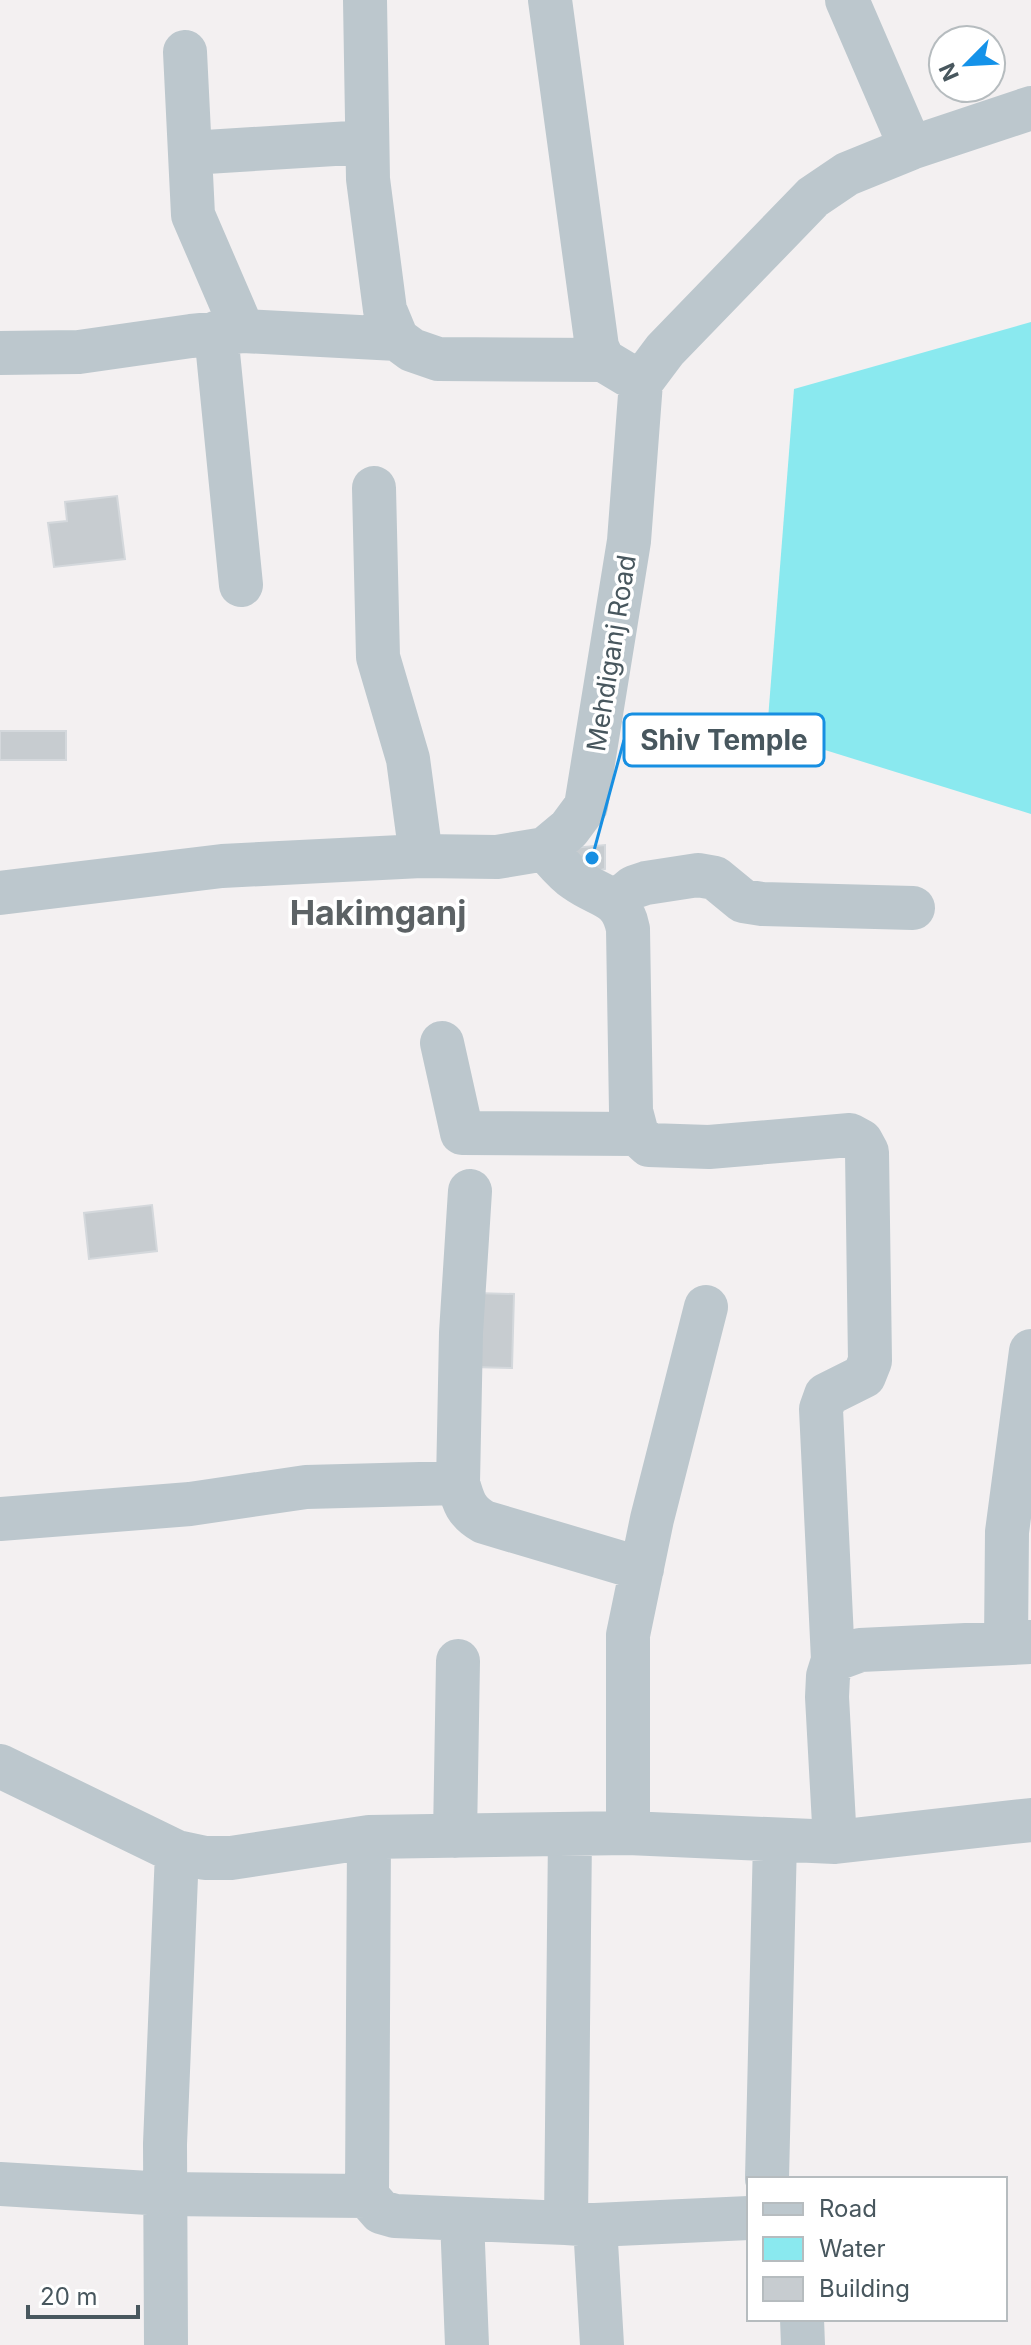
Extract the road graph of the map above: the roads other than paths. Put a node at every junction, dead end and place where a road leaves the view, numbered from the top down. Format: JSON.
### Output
{"nodes":[{"id":1,"x":365,"y":0,"type":"edge"},
{"id":2,"x":550,"y":0,"type":"edge"},
{"id":3,"x":847,"y":0,"type":"edge"},
{"id":4,"x":185,"y":52,"type":"dead end"},
{"id":5,"x":1031,"y":108,"type":"edge"},
{"id":6,"x":367,"y":142,"type":"junction"},
{"id":7,"x":911,"y":148,"type":"junction"},
{"id":8,"x":190,"y":153,"type":"junction"},
{"id":9,"x":230,"y":332,"type":"junction"},
{"id":10,"x":397,"y":339,"type":"junction"},
{"id":11,"x":0,"y":353,"type":"edge"},
{"id":12,"x":603,"y":360,"type":"junction"},
{"id":13,"x":641,"y":382,"type":"junction"},
{"id":14,"x":374,"y":488,"type":"dead end"},
{"id":15,"x":241,"y":585,"type":"dead end"},
{"id":16,"x":545,"y":849,"type":"junction"},
{"id":17,"x":421,"y":856,"type":"junction"},
{"id":18,"x":0,"y":893,"type":"edge"},
{"id":19,"x":616,"y":902,"type":"junction"},
{"id":20,"x":913,"y":908,"type":"dead end"},
{"id":21,"x":442,"y":1043,"type":"dead end"},
{"id":22,"x":637,"y":1134,"type":"junction"},
{"id":23,"x":470,"y":1191,"type":"dead end"},
{"id":24,"x":706,"y":1307,"type":"dead end"},
{"id":25,"x":1031,"y":1351,"type":"edge"},
{"id":26,"x":458,"y":1483,"type":"junction"},
{"id":27,"x":0,"y":1519,"type":"edge"},
{"id":28,"x":642,"y":1569,"type":"junction"},
{"id":29,"x":1019,"y":1642,"type":"edge"},
{"id":30,"x":833,"y":1660,"type":"junction"},
{"id":31,"x":458,"y":1661,"type":"dead end"},
{"id":32,"x":0,"y":1766,"type":"edge"},
{"id":33,"x":1031,"y":1820,"type":"edge"},
{"id":34,"x":628,"y":1833,"type":"junction"},
{"id":35,"x":570,"y":1834,"type":"junction"},
{"id":36,"x":455,"y":1836,"type":"junction"},
{"id":37,"x":369,"y":1837,"type":"junction"},
{"id":38,"x":775,"y":1840,"type":"junction"},
{"id":39,"x":835,"y":1842,"type":"junction"},
{"id":40,"x":177,"y":1852,"type":"junction"},
{"id":41,"x":767,"y":2177,"type":"edge"},
{"id":42,"x":0,"y":2184,"type":"edge"},
{"id":43,"x":165,"y":2194,"type":"junction"},
{"id":44,"x":367,"y":2196,"type":"junction"},
{"id":45,"x":747,"y":2218,"type":"edge"},
{"id":46,"x":462,"y":2219,"type":"junction"},
{"id":47,"x":580,"y":2224,"type":"junction"},
{"id":48,"x":802,"y":2321,"type":"edge"},
{"id":49,"x":166,"y":2345,"type":"edge"},
{"id":50,"x":467,"y":2345,"type":"edge"},
{"id":51,"x":602,"y":2345,"type":"edge"},
{"id":52,"x":803,"y":2345,"type":"edge"}],
"edges":[{"from":1,"to":6,"type":"street"},
{"from":2,"to":12,"type":"street"},
{"from":3,"to":7,"type":"street"},
{"from":4,"to":8,"type":"street"},
{"from":5,"to":7,"type":"street"},
{"from":6,"to":8,"type":"street"},
{"from":6,"to":10,"type":"street"},
{"from":7,"to":13,"type":"street"},
{"from":8,"to":9,"type":"street"},
{"from":9,"to":10,"type":"street"},
{"from":9,"to":11,"type":"street"},
{"from":9,"to":15,"type":"street"},
{"from":10,"to":12,"type":"street"},
{"from":12,"to":13,"type":"street"},
{"from":13,"to":16,"type":"street","name":"Mehdiganj Road"},
{"from":14,"to":17,"type":"street"},
{"from":16,"to":17,"type":"street"},
{"from":16,"to":19,"type":"street"},
{"from":17,"to":18,"type":"street"},
{"from":19,"to":20,"type":"street"},
{"from":19,"to":22,"type":"street"},
{"from":21,"to":22,"type":"street"},
{"from":22,"to":30,"type":"street"},
{"from":23,"to":26,"type":"street"},
{"from":24,"to":28,"type":"street"},
{"from":25,"to":29,"type":"street"},
{"from":26,"to":27,"type":"street"},
{"from":26,"to":28,"type":"street"},
{"from":28,"to":34,"type":"street"},
{"from":29,"to":30,"type":"street"},
{"from":30,"to":39,"type":"street"},
{"from":31,"to":36,"type":"street"},
{"from":32,"to":40,"type":"street"},
{"from":33,"to":39,"type":"street"},
{"from":34,"to":35,"type":"street"},
{"from":34,"to":38,"type":"street"},
{"from":35,"to":36,"type":"street"},
{"from":35,"to":47,"type":"street"},
{"from":36,"to":37,"type":"street"},
{"from":37,"to":40,"type":"street"},
{"from":37,"to":44,"type":"street"},
{"from":38,"to":39,"type":"street"},
{"from":38,"to":41,"type":"street"},
{"from":40,"to":43,"type":"street"},
{"from":42,"to":43,"type":"street"},
{"from":43,"to":44,"type":"street"},
{"from":43,"to":49,"type":"street"},
{"from":44,"to":46,"type":"street"},
{"from":45,"to":47,"type":"street"},
{"from":46,"to":47,"type":"street"},
{"from":46,"to":50,"type":"street"},
{"from":47,"to":51,"type":"street"},
{"from":48,"to":52,"type":"street"}]}
